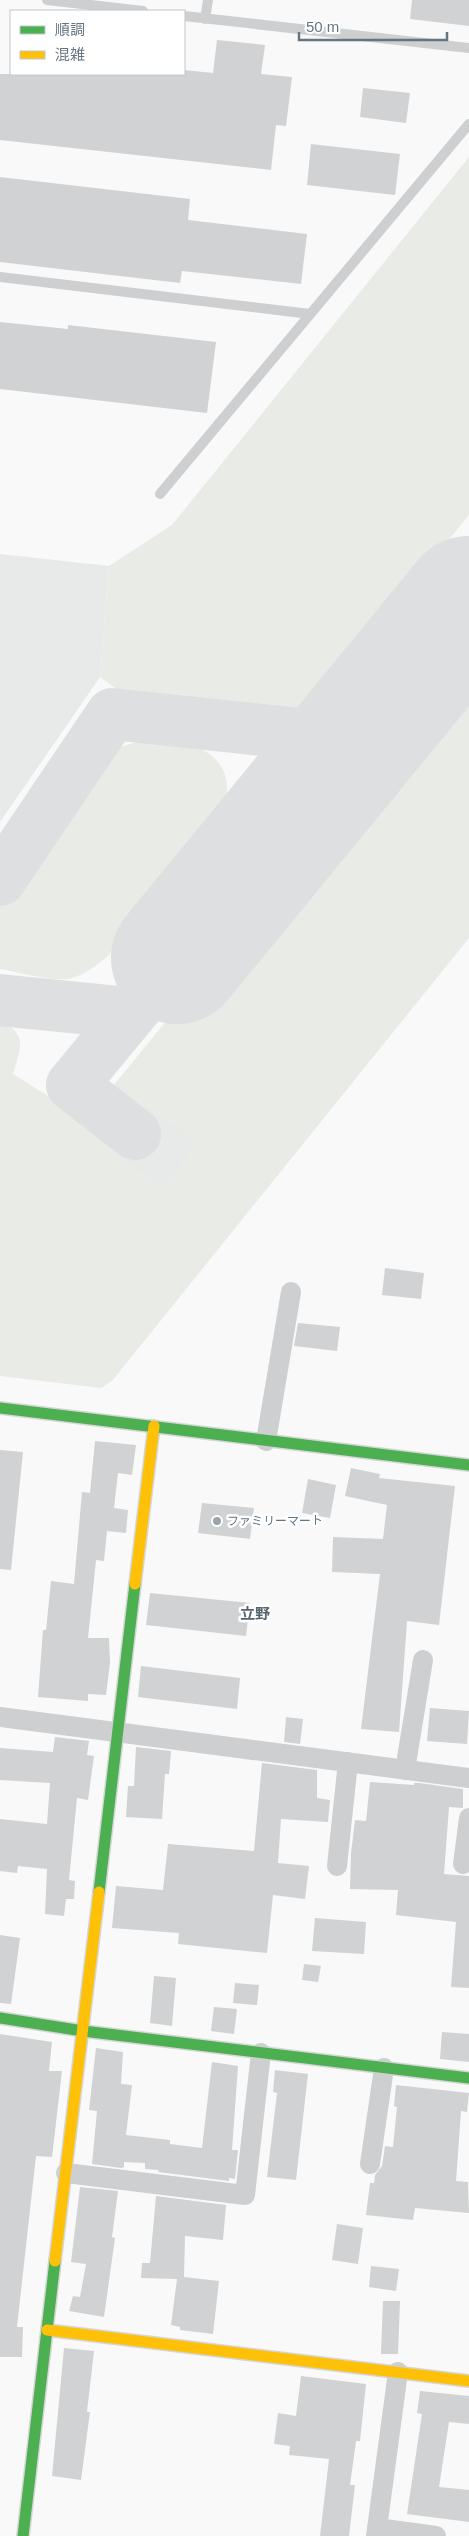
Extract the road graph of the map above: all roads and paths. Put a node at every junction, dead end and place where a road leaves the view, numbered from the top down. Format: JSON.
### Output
{"nodes":[{"id":1,"x":47,"y":0,"type":"edge"},
{"id":2,"x":208,"y":0,"type":"edge"},
{"id":3,"x":134,"y":10,"type":"edge"},
{"id":4,"x":185,"y":16,"type":"edge"},
{"id":5,"x":205,"y":19,"type":"junction"},
{"id":6,"x":469,"y":48,"type":"edge"},
{"id":7,"x":469,"y":124,"type":"edge"},
{"id":8,"x":0,"y":277,"type":"edge"},
{"id":9,"x":310,"y":314,"type":"junction"},
{"id":10,"x":160,"y":494,"type":"dead end"},
{"id":11,"x":291,"y":1292,"type":"dead end"},
{"id":12,"x":0,"y":1408,"type":"edge"},
{"id":13,"x":154,"y":1426,"type":"junction"},
{"id":14,"x":266,"y":1441,"type":"junction"},
{"id":15,"x":469,"y":1465,"type":"edge"},
{"id":16,"x":423,"y":1660,"type":"dead end"},
{"id":17,"x":0,"y":1717,"type":"edge"},
{"id":18,"x":117,"y":1732,"type":"junction"},
{"id":19,"x":348,"y":1762,"type":"junction"},
{"id":20,"x":406,"y":1770,"type":"junction"},
{"id":21,"x":469,"y":1778,"type":"edge"},
{"id":22,"x":469,"y":1818,"type":"edge"},
{"id":23,"x":463,"y":1864,"type":"dead end"},
{"id":24,"x":337,"y":1866,"type":"dead end"},
{"id":25,"x":0,"y":2018,"type":"edge"},
{"id":26,"x":83,"y":2031,"type":"junction"},
{"id":27,"x":261,"y":2053,"type":"junction"},
{"id":28,"x":384,"y":2068,"type":"junction"},
{"id":29,"x":469,"y":2078,"type":"edge"},
{"id":30,"x":370,"y":2164,"type":"dead end"},
{"id":31,"x":66,"y":2173,"type":"junction"},
{"id":32,"x":47,"y":2330,"type":"junction"},
{"id":33,"x":398,"y":2372,"type":"junction"},
{"id":34,"x":469,"y":2381,"type":"edge"},
{"id":35,"x":377,"y":2532,"type":"edge"},
{"id":36,"x":23,"y":2536,"type":"edge"},
{"id":37,"x":436,"y":2536,"type":"edge"}],
"edges":[{"from":1,"to":3,"type":"lane"},
{"from":2,"to":5,"type":"lane"},
{"from":4,"to":5,"type":"lane"},
{"from":5,"to":6,"type":"lane"},
{"from":7,"to":9,"type":"lane"},
{"from":8,"to":9,"type":"lane"},
{"from":9,"to":10,"type":"lane"},
{"from":11,"to":14,"type":"street"},
{"from":12,"to":13,"type":"street"},
{"from":13,"to":14,"type":"street"},
{"from":13,"to":18,"type":"street"},
{"from":14,"to":15,"type":"street"},
{"from":16,"to":20,"type":"street"},
{"from":17,"to":18,"type":"street"},
{"from":18,"to":19,"type":"street"},
{"from":18,"to":26,"type":"street"},
{"from":19,"to":20,"type":"street"},
{"from":19,"to":24,"type":"street"},
{"from":20,"to":21,"type":"street"},
{"from":22,"to":23,"type":"street"},
{"from":25,"to":26,"type":"street"},
{"from":26,"to":27,"type":"street"},
{"from":26,"to":31,"type":"street"},
{"from":27,"to":28,"type":"street"},
{"from":27,"to":31,"type":"street"},
{"from":28,"to":29,"type":"street"},
{"from":28,"to":30,"type":"street"},
{"from":31,"to":32,"type":"street"},
{"from":32,"to":33,"type":"street"},
{"from":32,"to":36,"type":"street"},
{"from":33,"to":34,"type":"street"},
{"from":33,"to":35,"type":"street"},
{"from":35,"to":37,"type":"street"}]}
